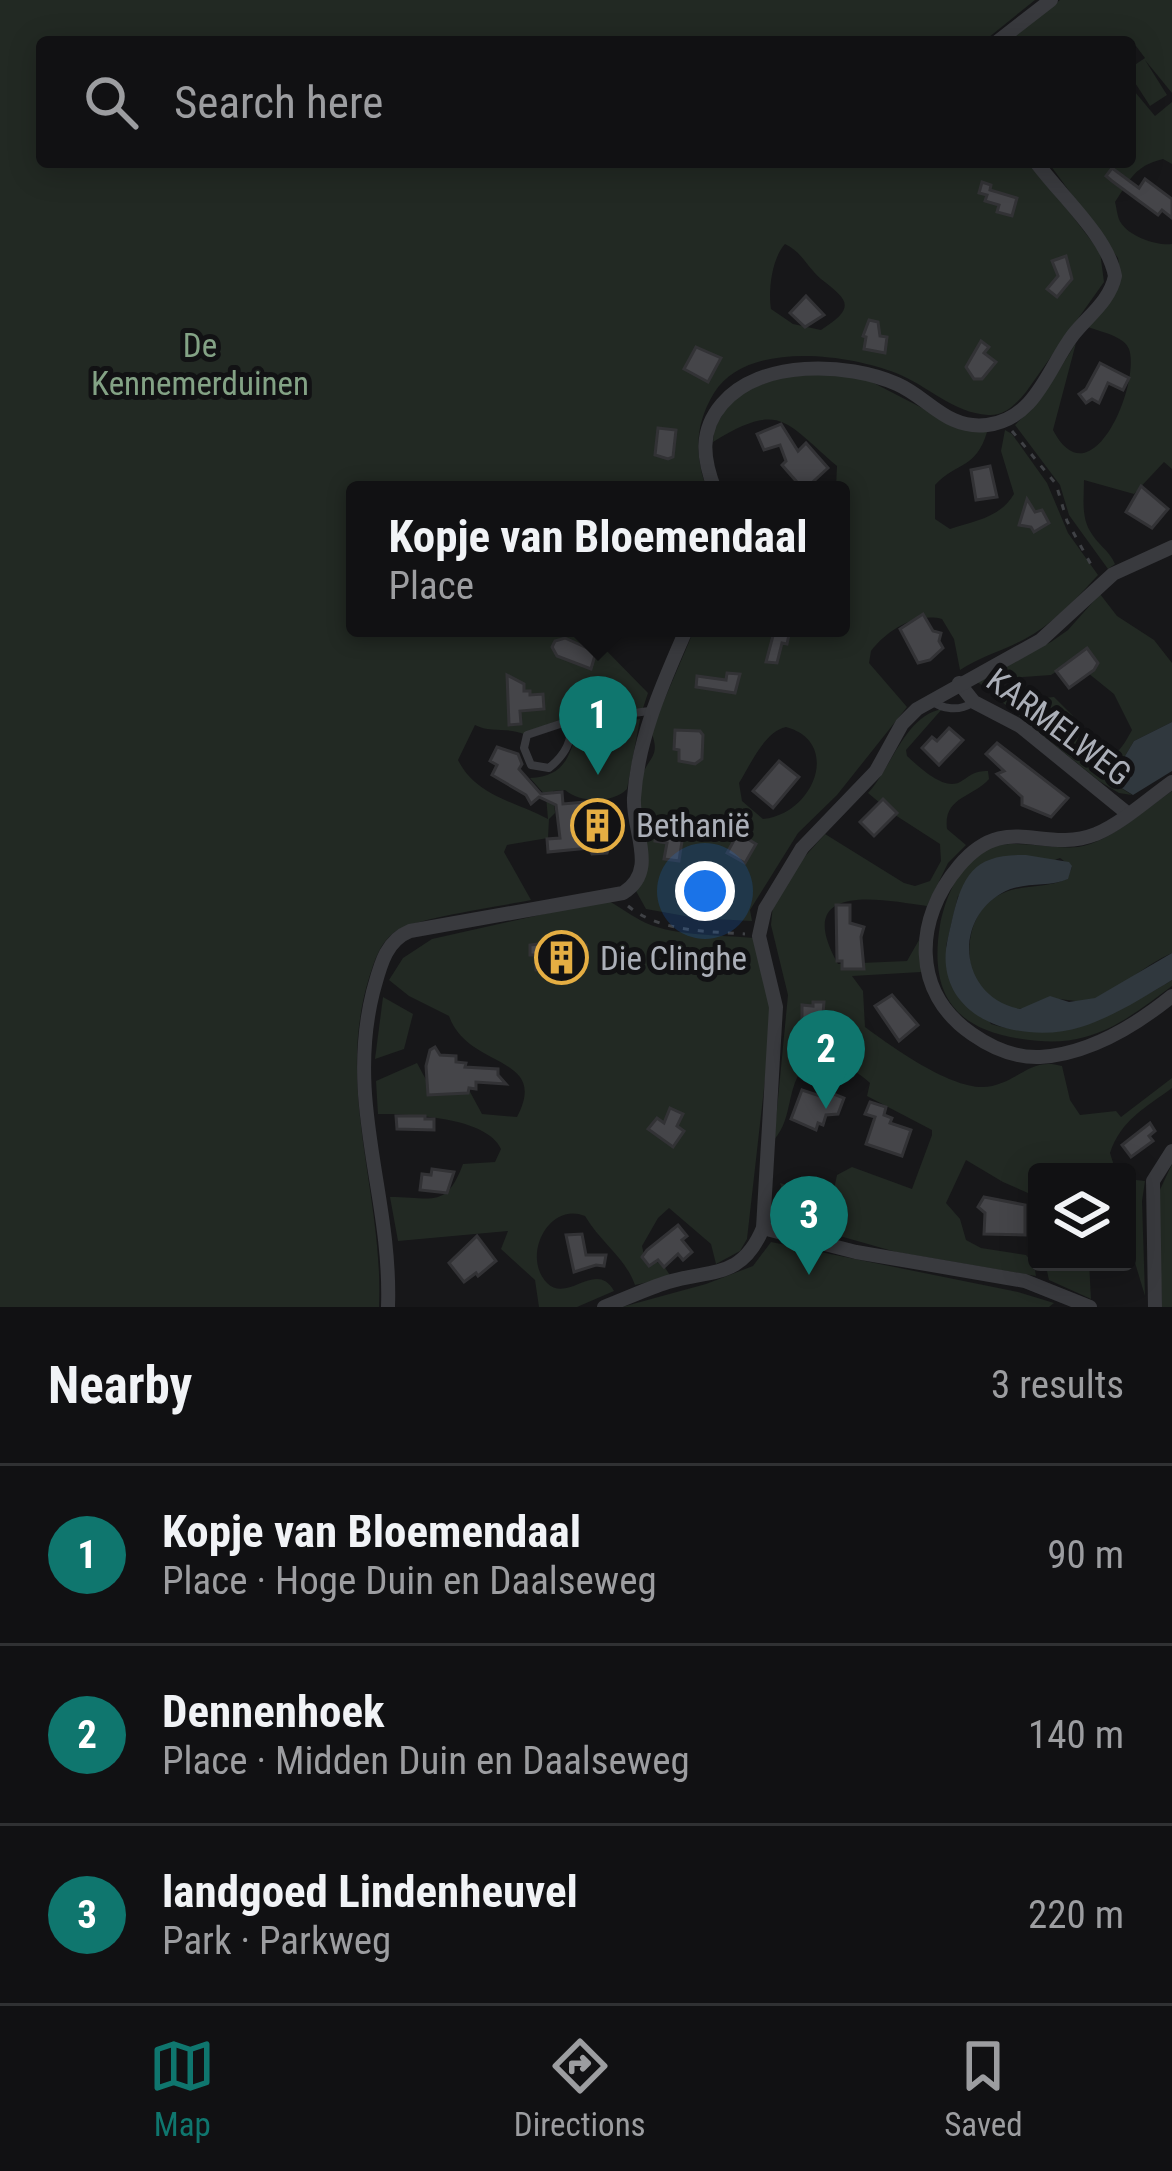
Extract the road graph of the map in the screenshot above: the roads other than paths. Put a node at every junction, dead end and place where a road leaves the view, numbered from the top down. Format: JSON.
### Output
{"nodes":[{"id":1,"x":1051,"y":0,"type":"edge"},
{"id":2,"x":1005,"y":36,"type":"edge"},
{"id":3,"x":1041,"y":168,"type":"edge"},
{"id":4,"x":713,"y":481,"type":"edge"},
{"id":5,"x":1172,"y":547,"type":"edge"},
{"id":6,"x":683,"y":637,"type":"edge"},
{"id":7,"x":959,"y":682,"type":"junction"},
{"id":8,"x":930,"y":699,"type":"junction"},
{"id":9,"x":974,"y":702,"type":"junction"},
{"id":10,"x":650,"y":711,"type":"junction"},
{"id":11,"x":572,"y":720,"type":"junction"},
{"id":12,"x":1172,"y":782,"type":"edge"},
{"id":13,"x":1127,"y":813,"type":"junction"},
{"id":14,"x":1172,"y":996,"type":"edge"},
{"id":15,"x":1172,"y":1151,"type":"edge"},
{"id":16,"x":763,"y":1228,"type":"junction"},
{"id":17,"x":388,"y":1307,"type":"edge"},
{"id":18,"x":604,"y":1307,"type":"edge"},
{"id":19,"x":1090,"y":1307,"type":"edge"},
{"id":20,"x":1156,"y":1307,"type":"edge"}],
"edges":[{"from":1,"to":2,"type":"street"},
{"from":3,"to":4,"type":"street"},
{"from":5,"to":7,"type":"street"},
{"from":6,"to":10,"type":"street"},
{"from":7,"to":8,"type":"street"},
{"from":7,"to":9,"type":"street","name":"KARMELWEG"},
{"from":8,"to":9,"type":"lane"},
{"from":8,"to":16,"type":"street"},
{"from":9,"to":13,"type":"street","name":"KARMELWEG"},
{"from":10,"to":11,"type":"lane"},
{"from":10,"to":17,"type":"street"},
{"from":11,"to":11,"type":"lane"},
{"from":12,"to":13,"type":"street"},
{"from":13,"to":14,"type":"street"},
{"from":15,"to":20,"type":"street"},
{"from":16,"to":18,"type":"street"},
{"from":16,"to":19,"type":"street"}]}
